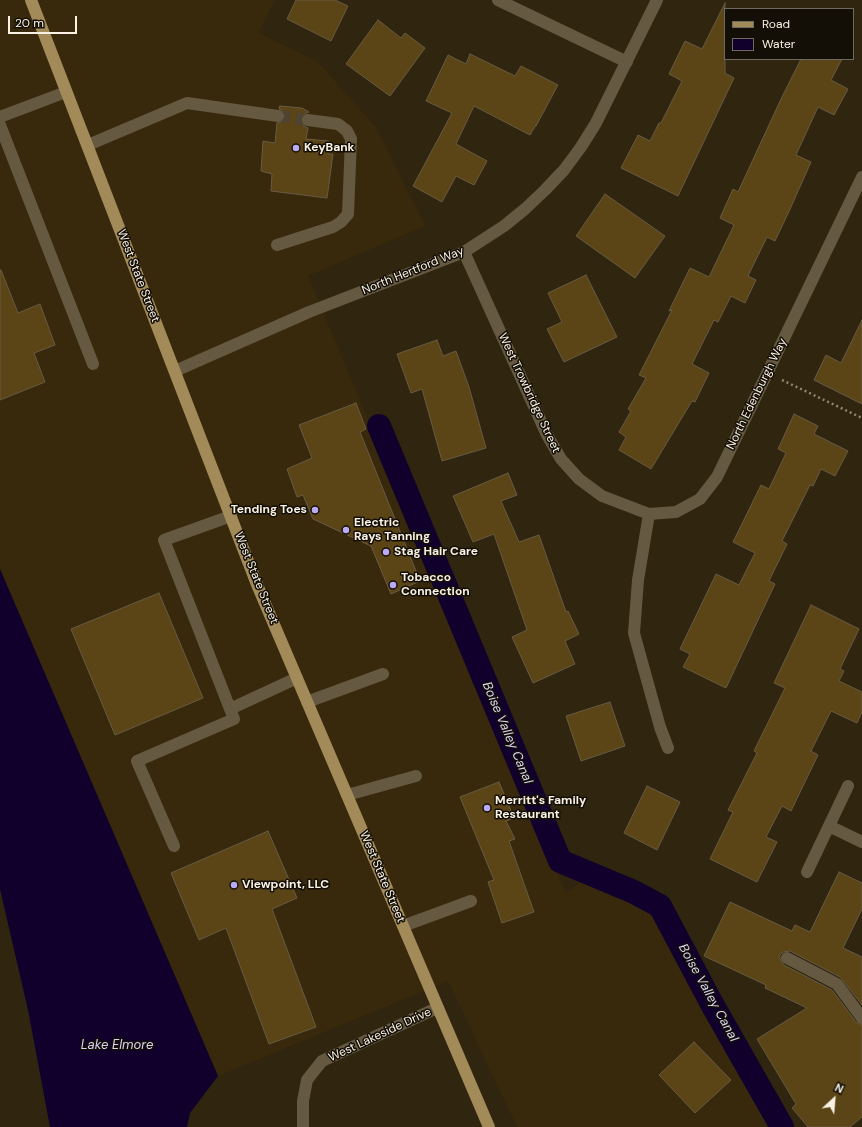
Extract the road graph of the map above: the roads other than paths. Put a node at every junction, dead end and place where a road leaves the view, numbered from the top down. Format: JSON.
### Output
{"nodes":[{"id":1,"x":31,"y":0,"type":"edge"},
{"id":2,"x":498,"y":0,"type":"edge"},
{"id":3,"x":657,"y":0,"type":"edge"},
{"id":4,"x":627,"y":62,"type":"junction"},
{"id":5,"x":66,"y":92,"type":"junction"},
{"id":6,"x":278,"y":116,"type":"tunnel mouth"},
{"id":7,"x":0,"y":117,"type":"edge"},
{"id":8,"x":308,"y":120,"type":"tunnel mouth"},
{"id":9,"x":0,"y":125,"type":"edge"},
{"id":10,"x":88,"y":145,"type":"junction"},
{"id":11,"x":862,"y":177,"type":"edge"},
{"id":12,"x":277,"y":245,"type":"dead end"},
{"id":13,"x":464,"y":252,"type":"junction"},
{"id":14,"x":93,"y":364,"type":"dead end"},
{"id":15,"x":175,"y":371,"type":"junction"},
{"id":16,"x":649,"y":514,"type":"junction"},
{"id":17,"x":231,"y":516,"type":"junction"},
{"id":18,"x":383,"y":674,"type":"dead end"},
{"id":19,"x":297,"y":678,"type":"junction"},
{"id":20,"x":307,"y":702,"type":"junction"},
{"id":21,"x":230,"y":709,"type":"junction"},
{"id":22,"x":668,"y":748,"type":"dead end"},
{"id":23,"x":416,"y":776,"type":"dead end"},
{"id":24,"x":848,"y":786,"type":"dead end"},
{"id":25,"x":347,"y":795,"type":"junction"},
{"id":26,"x":829,"y":826,"type":"junction"},
{"id":27,"x":862,"y":842,"type":"edge"},
{"id":28,"x":174,"y":846,"type":"dead end"},
{"id":29,"x":807,"y":872,"type":"dead end"},
{"id":30,"x":471,"y":901,"type":"dead end"},
{"id":31,"x":403,"y":926,"type":"junction"},
{"id":32,"x":787,"y":958,"type":"dead end"},
{"id":33,"x":437,"y":1008,"type":"junction"},
{"id":34,"x":862,"y":1018,"type":"edge"},
{"id":35,"x":304,"y":1127,"type":"edge"},
{"id":36,"x":489,"y":1127,"type":"edge"}],
"edges":[{"from":1,"to":5,"type":"main road","name":"West State Street"},
{"from":2,"to":4,"type":"street"},
{"from":3,"to":4,"type":"street","name":"North Hertford Way"},
{"from":4,"to":13,"type":"street","name":"North Hertford Way"},
{"from":5,"to":7,"type":"street"},
{"from":5,"to":10,"type":"main road","name":"West State Street"},
{"from":6,"to":10,"type":"street"},
{"from":8,"to":12,"type":"street"},
{"from":9,"to":14,"type":"street"},
{"from":10,"to":15,"type":"main road","name":"West State Street"},
{"from":11,"to":16,"type":"street","name":"North Edenburgh Way"},
{"from":13,"to":15,"type":"street","name":"North Hertford Way"},
{"from":13,"to":16,"type":"street","name":"West Trowbridge Street"},
{"from":15,"to":17,"type":"main road","name":"West State Street"},
{"from":16,"to":22,"type":"street"},
{"from":17,"to":19,"type":"main road","name":"West State Street"},
{"from":17,"to":21,"type":"street"},
{"from":18,"to":20,"type":"street"},
{"from":19,"to":20,"type":"main road","name":"West State Street"},
{"from":19,"to":21,"type":"street"},
{"from":20,"to":25,"type":"main road","name":"West State Street"},
{"from":21,"to":28,"type":"street"},
{"from":23,"to":25,"type":"street"},
{"from":24,"to":26,"type":"street"},
{"from":25,"to":31,"type":"main road","name":"West State Street"},
{"from":26,"to":27,"type":"street"},
{"from":26,"to":29,"type":"street"},
{"from":30,"to":31,"type":"street"},
{"from":31,"to":33,"type":"main road","name":"West State Street"},
{"from":32,"to":34,"type":"street"},
{"from":33,"to":35,"type":"street","name":"West Lakeside Drive"},
{"from":33,"to":36,"type":"main road","name":"West State Street"}]}
